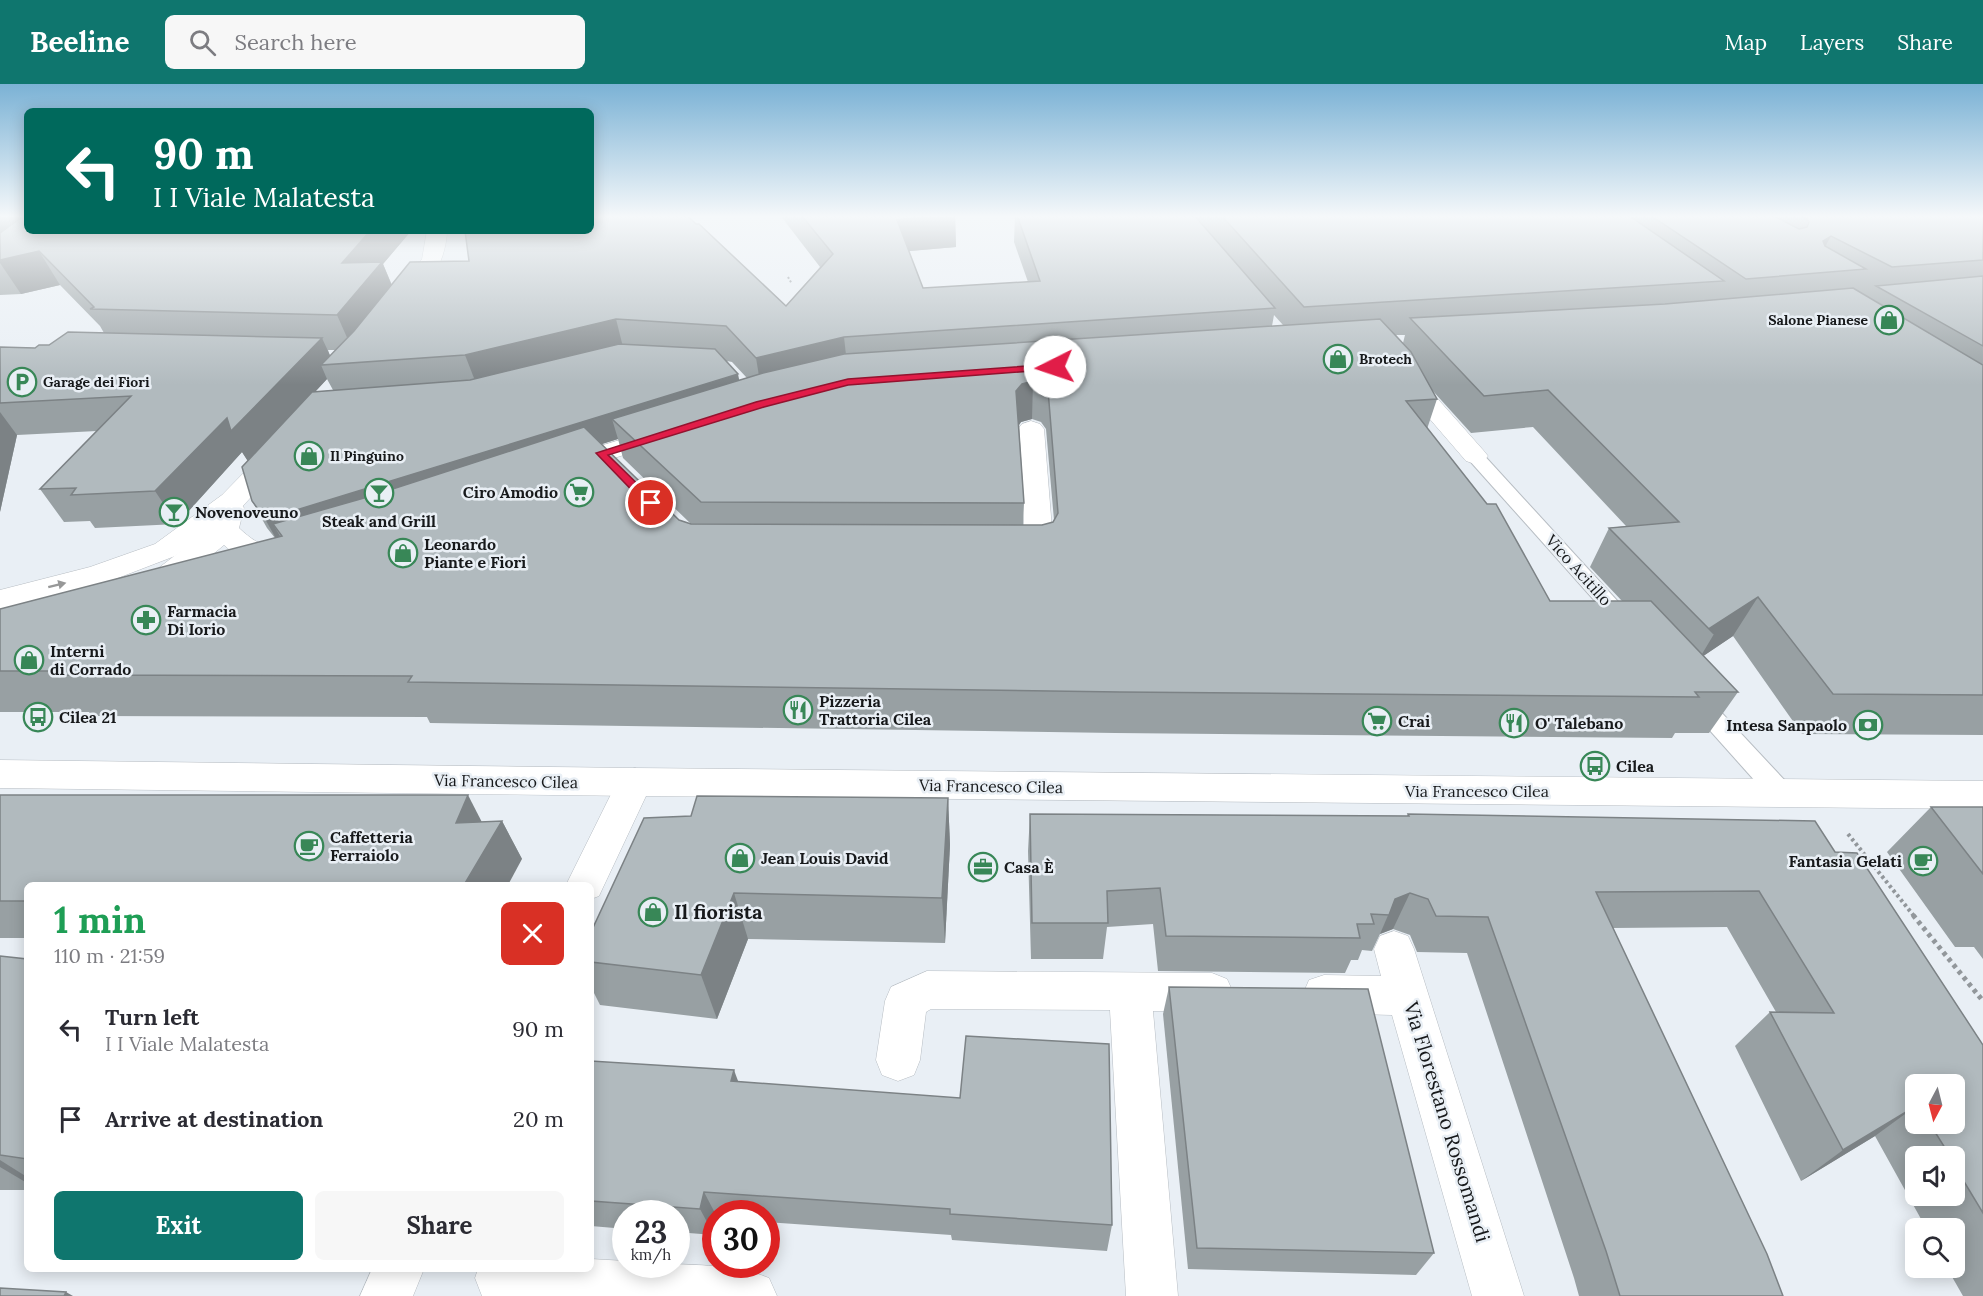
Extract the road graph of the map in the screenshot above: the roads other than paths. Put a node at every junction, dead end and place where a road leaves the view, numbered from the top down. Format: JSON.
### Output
{"nodes":[{"id":1,"x":426,"y":272,"type":"edge"},
{"id":2,"x":395,"y":316,"type":"edge"},
{"id":3,"x":1393,"y":363,"type":"edge"},
{"id":4,"x":689,"y":426,"type":"edge"},
{"id":5,"x":1031,"y":429,"type":"dead end"},
{"id":6,"x":293,"y":436,"type":"edge"},
{"id":7,"x":601,"y":453,"type":"junction"},
{"id":8,"x":1475,"y":456,"type":"joint"},
{"id":9,"x":538,"y":475,"type":"edge"},
{"id":10,"x":626,"y":478,"type":"edge"},
{"id":11,"x":232,"y":501,"type":"junction"},
{"id":12,"x":225,"y":530,"type":"junction"},
{"id":13,"x":309,"y":550,"type":"edge"},
{"id":14,"x":994,"y":554,"type":"edge"},
{"id":15,"x":0,"y":600,"type":"edge"},
{"id":16,"x":127,"y":603,"type":"edge"},
{"id":17,"x":1638,"y":636,"type":"edge"},
{"id":18,"x":1685,"y":688,"type":"edge"},
{"id":19,"x":0,"y":774,"type":"edge"},
{"id":20,"x":635,"y":782,"type":"junction"},
{"id":21,"x":1781,"y":793,"type":"junction"},
{"id":22,"x":1983,"y":795,"type":"edge"},
{"id":23,"x":586,"y":882,"type":"edge"},
{"id":24,"x":1394,"y":949,"type":"edge"},
{"id":25,"x":1130,"y":991,"type":"junction"},
{"id":26,"x":1409,"y":996,"type":"junction"},
{"id":27,"x":898,"y":1060,"type":"dead end"},
{"id":28,"x":398,"y":1272,"type":"edge"},
{"id":29,"x":500,"y":1278,"type":"dead end"},
{"id":30,"x":386,"y":1296,"type":"edge"},
{"id":31,"x":751,"y":1296,"type":"edge"},
{"id":32,"x":1152,"y":1296,"type":"edge"},
{"id":33,"x":1498,"y":1296,"type":"edge"}],
"edges":[{"from":1,"to":2,"type":"street"},
{"from":3,"to":8,"type":"street","name":"Vico Acitillo"},
{"from":4,"to":7,"type":"street"},
{"from":5,"to":14,"type":"street"},
{"from":6,"to":11,"type":"street"},
{"from":7,"to":9,"type":"street"},
{"from":7,"to":10,"type":"street"},
{"from":8,"to":17,"type":"lane","name":"Vico Acitillo"},
{"from":11,"to":12,"type":"street"},
{"from":15,"to":11,"type":"street","one_way":true},
{"from":12,"to":13,"type":"street"},
{"from":12,"to":16,"type":"street"},
{"from":18,"to":21,"type":"lane"},
{"from":19,"to":20,"type":"street","name":"Via Francesco Cilea"},
{"from":20,"to":21,"type":"street","name":"Via Francesco Cilea"},
{"from":20,"to":23,"type":"street"},
{"from":21,"to":22,"type":"street","name":"Via Francesco Cilea"},
{"from":24,"to":26,"type":"street","name":"Via Florestano Rossomandi"},
{"from":25,"to":26,"type":"street"},
{"from":25,"to":27,"type":"street"},
{"from":25,"to":32,"type":"street"},
{"from":26,"to":33,"type":"street","name":"Via Florestano Rossomandi"},
{"from":28,"to":30,"type":"street"},
{"from":29,"to":31,"type":"street"}]}
